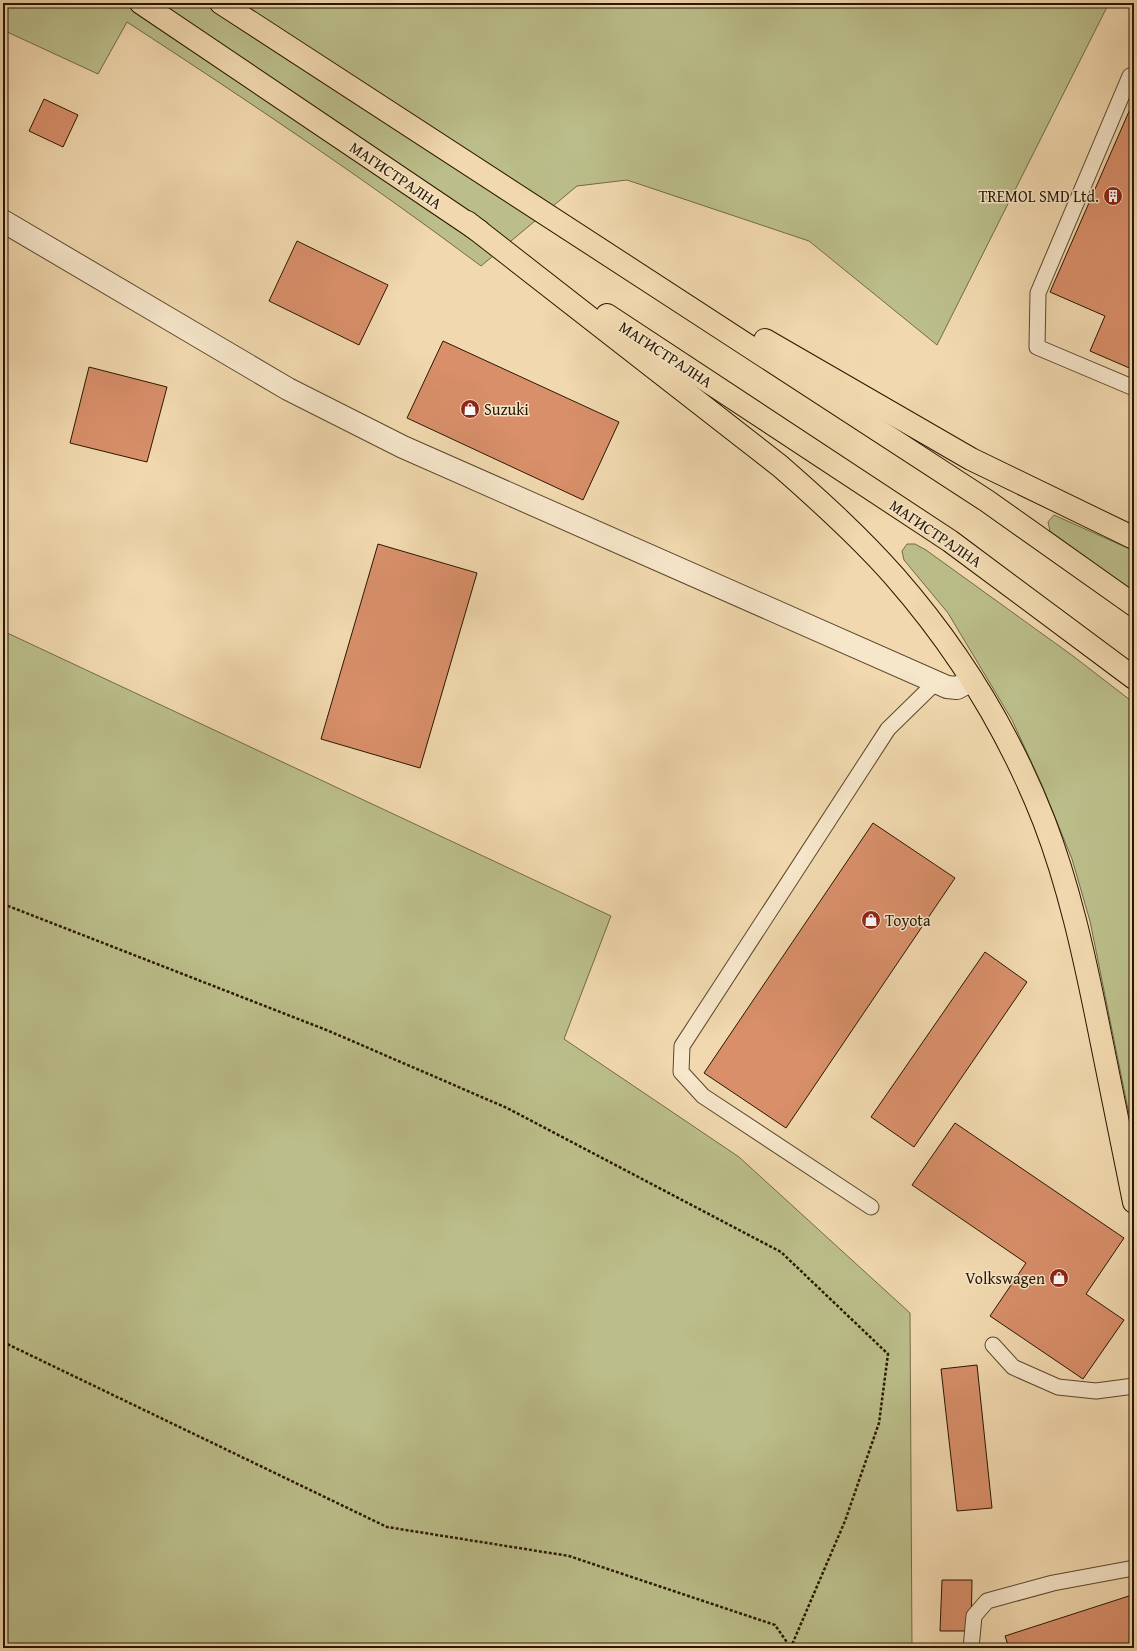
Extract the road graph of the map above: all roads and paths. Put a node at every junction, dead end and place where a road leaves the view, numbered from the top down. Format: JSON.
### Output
{"nodes":[{"id":1,"x":141,"y":3,"type":"edge"},
{"id":2,"x":221,"y":3,"type":"edge"},
{"id":3,"x":1134,"y":77,"type":"edge"},
{"id":4,"x":493,"y":180,"type":"junction"},
{"id":5,"x":3,"y":221,"type":"edge"},
{"id":6,"x":467,"y":222,"type":"junction"},
{"id":7,"x":1134,"y":388,"type":"edge"},
{"id":8,"x":1134,"y":538,"type":"edge"},
{"id":9,"x":1134,"y":605,"type":"edge"},
{"id":10,"x":1134,"y":678,"type":"edge"},
{"id":11,"x":972,"y":680,"type":"junction"},
{"id":12,"x":936,"y":682,"type":"junction"},
{"id":13,"x":3,"y":904,"type":"edge"},
{"id":14,"x":1134,"y":1202,"type":"edge"},
{"id":15,"x":871,"y":1207,"type":"dead end"},
{"id":16,"x":3,"y":1342,"type":"edge"},
{"id":17,"x":993,"y":1345,"type":"dead end"},
{"id":18,"x":1134,"y":1386,"type":"edge"},
{"id":19,"x":1134,"y":1568,"type":"edge"},
{"id":20,"x":791,"y":1648,"type":"edge"},
{"id":21,"x":971,"y":1648,"type":"edge"}],
"edges":[{"from":1,"to":6,"type":"main road","name":"МАГИСТРАЛНА"},
{"from":2,"to":4,"type":"main road"},
{"from":3,"to":7,"type":"lane"},
{"from":4,"to":8,"type":"main road"},
{"from":4,"to":9,"type":"main road"},
{"from":5,"to":12,"type":"street"},
{"from":6,"to":10,"type":"main road","name":"МАГИСТРАЛНА"},
{"from":6,"to":11,"type":"main road"},
{"from":11,"to":12,"type":"street"},
{"from":11,"to":14,"type":"main road"},
{"from":12,"to":15,"type":"lane"},
{"from":13,"to":20,"type":"path"},
{"from":16,"to":20,"type":"path"},
{"from":17,"to":18,"type":"lane"},
{"from":19,"to":21,"type":"lane"}]}
